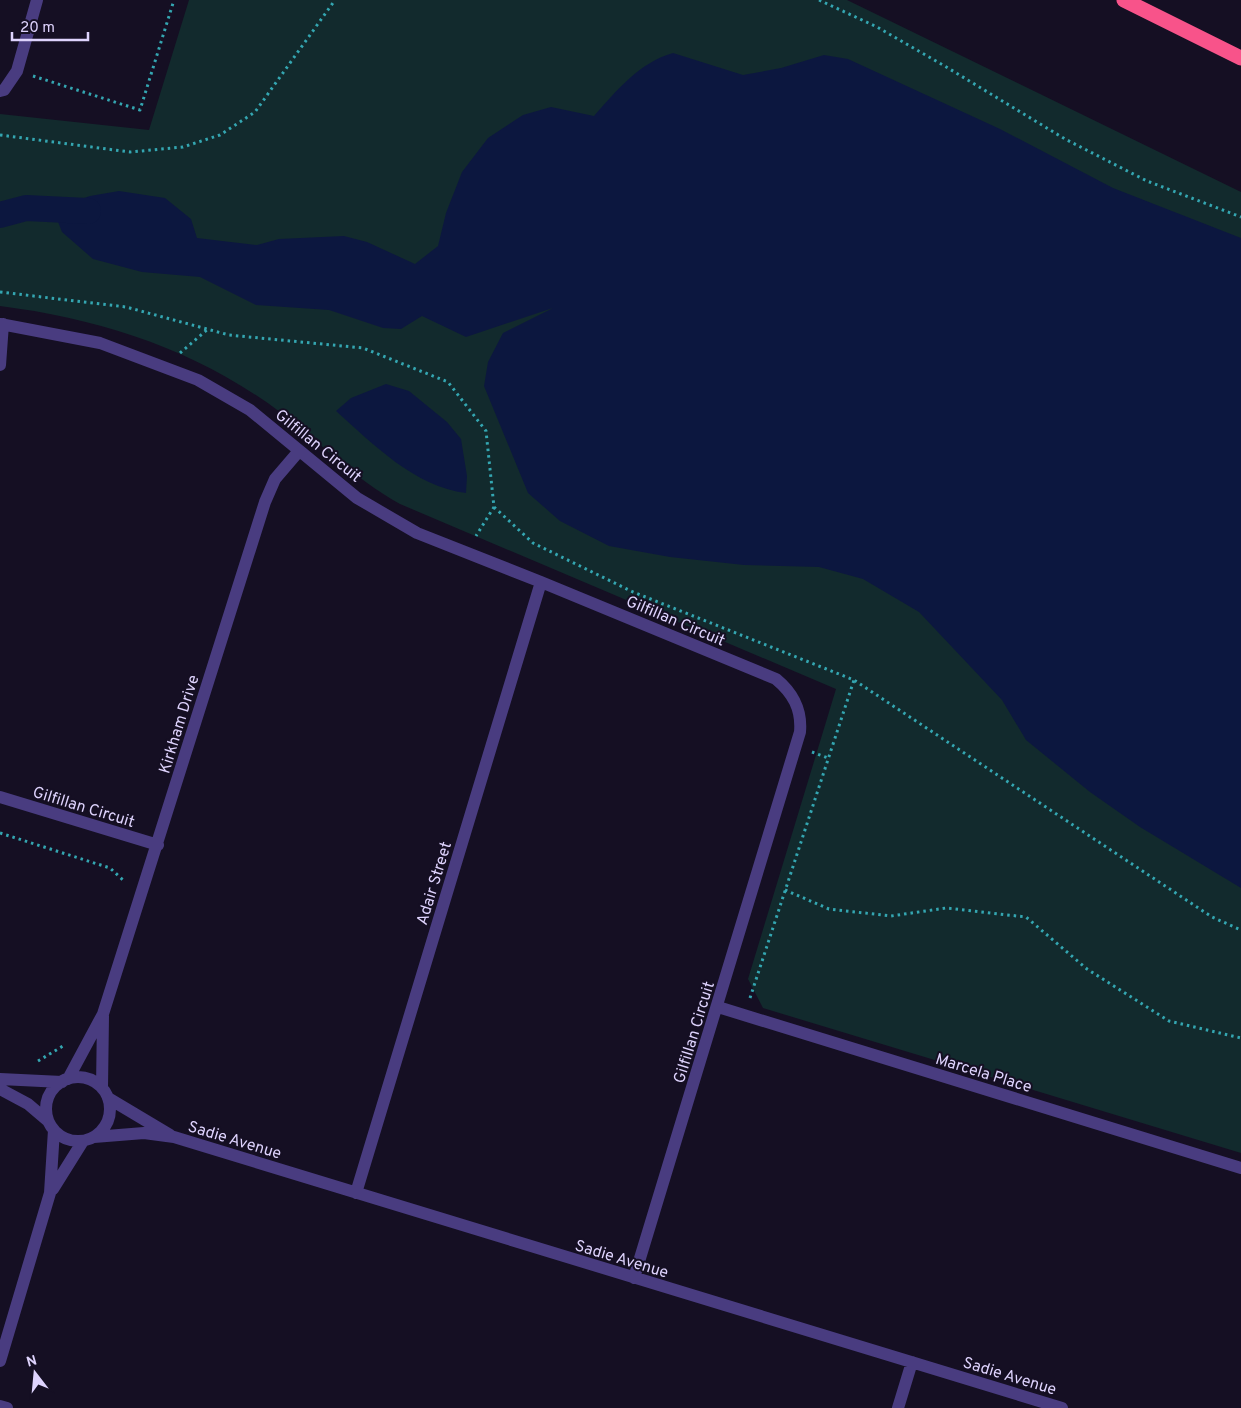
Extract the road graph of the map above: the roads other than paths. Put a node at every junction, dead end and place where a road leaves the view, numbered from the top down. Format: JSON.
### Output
{"nodes":[{"id":1,"x":37,"y":0,"type":"edge"},
{"id":2,"x":1124,"y":0,"type":"edge"},
{"id":3,"x":1241,"y":58,"type":"edge"},
{"id":4,"x":0,"y":90,"type":"edge"},
{"id":5,"x":1,"y":324,"type":"edge"},
{"id":6,"x":0,"y":365,"type":"edge"},
{"id":7,"x":299,"y":451,"type":"junction"},
{"id":8,"x":541,"y":582,"type":"junction"},
{"id":9,"x":0,"y":797,"type":"edge"},
{"id":10,"x":158,"y":845,"type":"junction"},
{"id":11,"x":718,"y":1007,"type":"junction"},
{"id":12,"x":103,"y":1014,"type":"junction"},
{"id":13,"x":0,"y":1079,"type":"edge"},
{"id":14,"x":65,"y":1080,"type":"junction"},
{"id":15,"x":0,"y":1089,"type":"edge"},
{"id":16,"x":105,"y":1093,"type":"junction"},
{"id":17,"x":51,"y":1125,"type":"junction"},
{"id":18,"x":174,"y":1137,"type":"junction"},
{"id":19,"x":89,"y":1139,"type":"junction"},
{"id":20,"x":1241,"y":1168,"type":"edge"},
{"id":21,"x":50,"y":1193,"type":"junction"},
{"id":22,"x":356,"y":1194,"type":"junction"},
{"id":23,"x":634,"y":1278,"type":"junction"},
{"id":24,"x":0,"y":1361,"type":"edge"},
{"id":25,"x":912,"y":1362,"type":"junction"},
{"id":26,"x":0,"y":1406,"type":"edge"},
{"id":27,"x":7,"y":1408,"type":"edge"},
{"id":28,"x":898,"y":1408,"type":"edge"},
{"id":29,"x":1062,"y":1408,"type":"edge"}],
"edges":[{"from":1,"to":4,"type":"street"},
{"from":2,"to":3,"type":"highway"},
{"from":5,"to":6,"type":"street"},
{"from":5,"to":7,"type":"street","name":"Gilfillan Circuit"},
{"from":7,"to":8,"type":"street","name":"Gilfillan Circuit"},
{"from":7,"to":10,"type":"street","name":"Kirkham Drive"},
{"from":8,"to":11,"type":"street","name":"Gilfillan Circuit"},
{"from":8,"to":22,"type":"street","name":"Adair Street"},
{"from":9,"to":10,"type":"street","name":"Gilfillan Circuit"},
{"from":10,"to":12,"type":"street","name":"Kirkham Drive"},
{"from":11,"to":20,"type":"street","name":"Marcela Place"},
{"from":11,"to":23,"type":"street","name":"Gilfillan Circuit"},
{"from":12,"to":14,"type":"street","name":"Kirkham Drive"},
{"from":12,"to":16,"type":"street","name":"Kirkham Drive"},
{"from":13,"to":14,"type":"street"},
{"from":14,"to":16,"type":"street"},
{"from":14,"to":17,"type":"street"},
{"from":15,"to":17,"type":"street"},
{"from":16,"to":18,"type":"street","name":"Sadie Avenue"},
{"from":16,"to":19,"type":"street"},
{"from":17,"to":19,"type":"street"},
{"from":17,"to":21,"type":"street"},
{"from":18,"to":19,"type":"street","name":"Sadie Avenue"},
{"from":18,"to":22,"type":"street","name":"Sadie Avenue"},
{"from":19,"to":21,"type":"street"},
{"from":21,"to":24,"type":"street"},
{"from":22,"to":23,"type":"street","name":"Sadie Avenue"},
{"from":23,"to":25,"type":"street","name":"Sadie Avenue"},
{"from":25,"to":28,"type":"street"},
{"from":25,"to":29,"type":"street","name":"Sadie Avenue"},
{"from":26,"to":27,"type":"street"}]}
